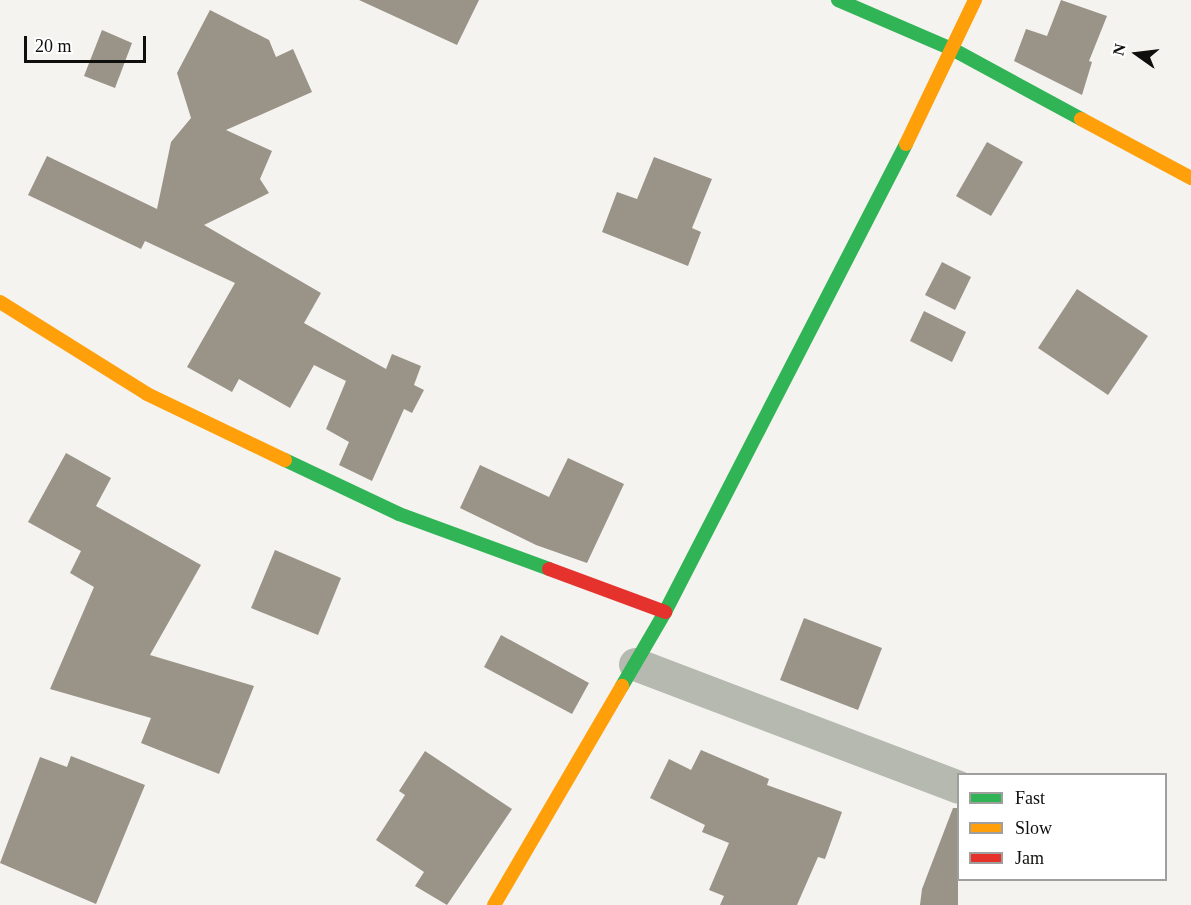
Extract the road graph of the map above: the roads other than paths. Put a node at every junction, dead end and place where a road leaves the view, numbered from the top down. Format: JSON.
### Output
{"nodes":[{"id":1,"x":838,"y":0,"type":"edge"},
{"id":2,"x":975,"y":0,"type":"edge"},
{"id":3,"x":954,"y":50,"type":"junction"},
{"id":4,"x":1188,"y":170,"type":"edge"},
{"id":5,"x":0,"y":302,"type":"edge"},
{"id":6,"x":665,"y":612,"type":"junction"},
{"id":7,"x":635,"y":664,"type":"junction"},
{"id":8,"x":957,"y":787,"type":"edge"},
{"id":9,"x":494,"y":905,"type":"edge"}],
"edges":[{"from":1,"to":3,"type":"street"},
{"from":2,"to":3,"type":"street"},
{"from":3,"to":4,"type":"street"},
{"from":3,"to":6,"type":"street"},
{"from":5,"to":6,"type":"street"},
{"from":6,"to":7,"type":"street"},
{"from":7,"to":8,"type":"street"},
{"from":7,"to":9,"type":"street"}]}
